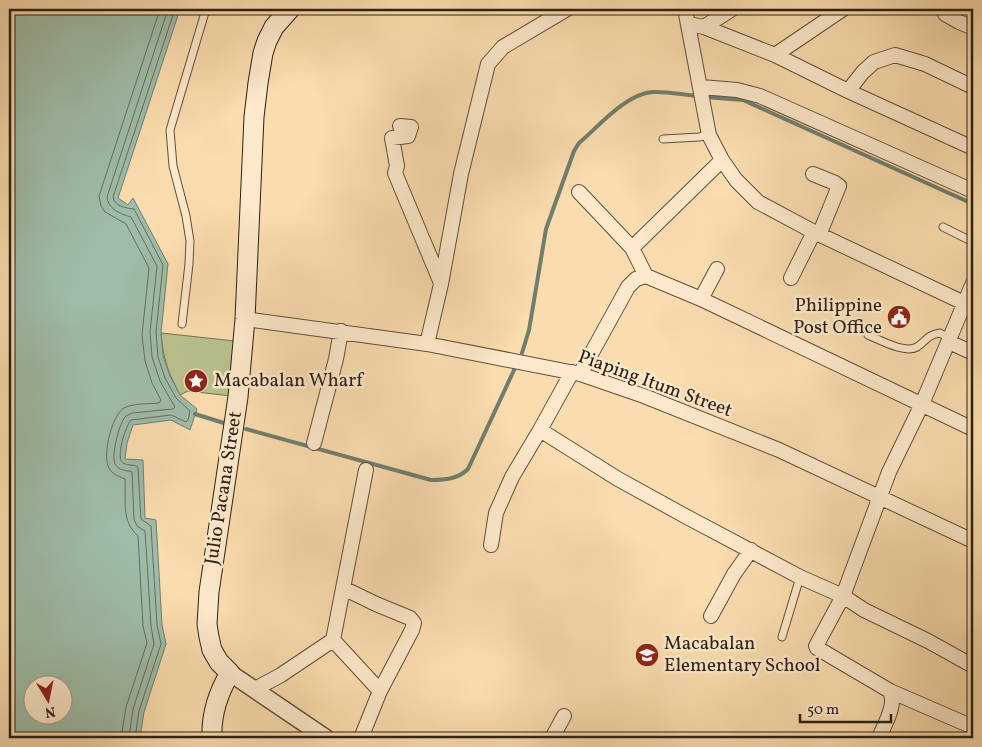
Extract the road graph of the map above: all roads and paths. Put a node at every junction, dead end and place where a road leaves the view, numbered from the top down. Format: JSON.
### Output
{"nodes":[{"id":1,"x":206,"y":9,"type":"edge"},
{"id":2,"x":290,"y":9,"type":"edge"},
{"id":3,"x":567,"y":9,"type":"edge"},
{"id":4,"x":685,"y":9,"type":"edge"},
{"id":5,"x":732,"y":9,"type":"edge"},
{"id":6,"x":843,"y":9,"type":"edge"},
{"id":7,"x":945,"y":14,"type":"dead end"},
{"id":8,"x":688,"y":24,"type":"junction"},
{"id":9,"x":704,"y":27,"type":"junction"},
{"id":10,"x":973,"y":28,"type":"edge"},
{"id":11,"x":775,"y":55,"type":"junction"},
{"id":12,"x":973,"y":87,"type":"edge"},
{"id":13,"x":848,"y":91,"type":"junction"},
{"id":14,"x":702,"y":93,"type":"junction"},
{"id":15,"x":400,"y":126,"type":"dead end"},
{"id":16,"x":709,"y":135,"type":"junction"},
{"id":17,"x":663,"y":139,"type":"dead end"},
{"id":18,"x":973,"y":148,"type":"edge"},
{"id":19,"x":722,"y":160,"type":"junction"},
{"id":20,"x":813,"y":174,"type":"dead end"},
{"id":21,"x":973,"y":191,"type":"edge"},
{"id":22,"x":579,"y":192,"type":"dead end"},
{"id":23,"x":942,"y":227,"type":"dead end"},
{"id":24,"x":817,"y":234,"type":"junction"},
{"id":25,"x":973,"y":242,"type":"edge"},
{"id":26,"x":632,"y":248,"type":"junction"},
{"id":27,"x":717,"y":269,"type":"dead end"},
{"id":28,"x":646,"y":276,"type":"junction"},
{"id":29,"x":791,"y":278,"type":"dead end"},
{"id":30,"x":973,"y":283,"type":"edge"},
{"id":31,"x":441,"y":284,"type":"junction"},
{"id":32,"x":701,"y":299,"type":"junction"},
{"id":33,"x":964,"y":303,"type":"junction"},
{"id":34,"x":245,"y":319,"type":"junction"},
{"id":35,"x":182,"y":324,"type":"dead end"},
{"id":36,"x":341,"y":331,"type":"junction"},
{"id":37,"x":868,"y":335,"type":"dead end"},
{"id":38,"x":949,"y":340,"type":"junction"},
{"id":39,"x":427,"y":344,"type":"junction"},
{"id":40,"x":973,"y":353,"type":"edge"},
{"id":41,"x":576,"y":373,"type":"junction"},
{"id":42,"x":922,"y":404,"type":"junction"},
{"id":43,"x":973,"y":428,"type":"edge"},
{"id":44,"x":540,"y":430,"type":"junction"},
{"id":45,"x":314,"y":443,"type":"dead end"},
{"id":46,"x":366,"y":470,"type":"dead end"},
{"id":47,"x":879,"y":497,"type":"junction"},
{"id":48,"x":973,"y":541,"type":"edge"},
{"id":49,"x":491,"y":545,"type":"dead end"},
{"id":50,"x":751,"y":550,"type":"junction"},
{"id":51,"x":800,"y":577,"type":"junction"},
{"id":52,"x":343,"y":588,"type":"junction"},
{"id":53,"x":842,"y":596,"type":"junction"},
{"id":54,"x":711,"y":616,"type":"dead end"},
{"id":55,"x":782,"y":637,"type":"dead end"},
{"id":56,"x":333,"y":640,"type":"junction"},
{"id":57,"x":973,"y":666,"type":"edge"},
{"id":58,"x":230,"y":673,"type":"junction"},
{"id":59,"x":255,"y":689,"type":"junction"},
{"id":60,"x":380,"y":691,"type":"junction"},
{"id":61,"x":890,"y":691,"type":"junction"},
{"id":62,"x":564,"y":716,"type":"dead end"},
{"id":63,"x":973,"y":727,"type":"edge"},
{"id":64,"x":212,"y":738,"type":"edge"},
{"id":65,"x":326,"y":738,"type":"edge"},
{"id":66,"x":361,"y":738,"type":"edge"},
{"id":67,"x":552,"y":738,"type":"edge"},
{"id":68,"x":879,"y":738,"type":"edge"}],
"edges":[{"from":1,"to":35,"type":"lane"},
{"from":2,"to":34,"type":"main road","name":"Julio Pacana Street"},
{"from":3,"to":31,"type":"street"},
{"from":4,"to":8,"type":"street"},
{"from":5,"to":9,"type":"street"},
{"from":6,"to":11,"type":"street"},
{"from":7,"to":10,"type":"street"},
{"from":8,"to":9,"type":"street"},
{"from":8,"to":14,"type":"street"},
{"from":9,"to":11,"type":"street"},
{"from":11,"to":13,"type":"street"},
{"from":12,"to":13,"type":"street"},
{"from":13,"to":18,"type":"street"},
{"from":14,"to":16,"type":"street"},
{"from":14,"to":21,"type":"street"},
{"from":15,"to":31,"type":"street"},
{"from":16,"to":17,"type":"lane"},
{"from":16,"to":19,"type":"street"},
{"from":19,"to":24,"type":"street"},
{"from":19,"to":26,"type":"street"},
{"from":20,"to":24,"type":"street"},
{"from":22,"to":26,"type":"street"},
{"from":23,"to":25,"type":"lane"},
{"from":24,"to":29,"type":"street"},
{"from":24,"to":33,"type":"street"},
{"from":26,"to":28,"type":"street"},
{"from":27,"to":32,"type":"street"},
{"from":28,"to":32,"type":"street"},
{"from":28,"to":41,"type":"street"},
{"from":30,"to":33,"type":"street"},
{"from":31,"to":39,"type":"street"},
{"from":32,"to":42,"type":"street"},
{"from":33,"to":38,"type":"street"},
{"from":34,"to":36,"type":"street","name":"Piaping Itum Street"},
{"from":34,"to":58,"type":"main road","name":"Julio Pacana Street"},
{"from":36,"to":39,"type":"street","name":"Piaping Itum Street"},
{"from":36,"to":45,"type":"street"},
{"from":37,"to":38,"type":"lane"},
{"from":38,"to":40,"type":"street"},
{"from":38,"to":42,"type":"street"},
{"from":39,"to":41,"type":"street","name":"Piaping Itum Street"},
{"from":41,"to":44,"type":"street"},
{"from":41,"to":47,"type":"street","name":"Piaping Itum Street"},
{"from":42,"to":43,"type":"street"},
{"from":42,"to":47,"type":"street"},
{"from":44,"to":49,"type":"street"},
{"from":44,"to":50,"type":"street"},
{"from":46,"to":52,"type":"street"},
{"from":47,"to":48,"type":"street","name":"Piaping Itum Street"},
{"from":47,"to":53,"type":"street"},
{"from":50,"to":51,"type":"street"},
{"from":50,"to":54,"type":"street"},
{"from":51,"to":53,"type":"street"},
{"from":51,"to":55,"type":"lane"},
{"from":52,"to":56,"type":"street"},
{"from":52,"to":60,"type":"street"},
{"from":53,"to":57,"type":"street"},
{"from":53,"to":61,"type":"street"},
{"from":56,"to":59,"type":"street"},
{"from":56,"to":60,"type":"street"},
{"from":58,"to":59,"type":"street","name":"Julio Pacana Street"},
{"from":58,"to":64,"type":"main road"},
{"from":59,"to":65,"type":"street","name":"Julio Pacana Street"},
{"from":60,"to":66,"type":"street"},
{"from":61,"to":63,"type":"street"},
{"from":61,"to":68,"type":"street"},
{"from":62,"to":67,"type":"street"}]}
